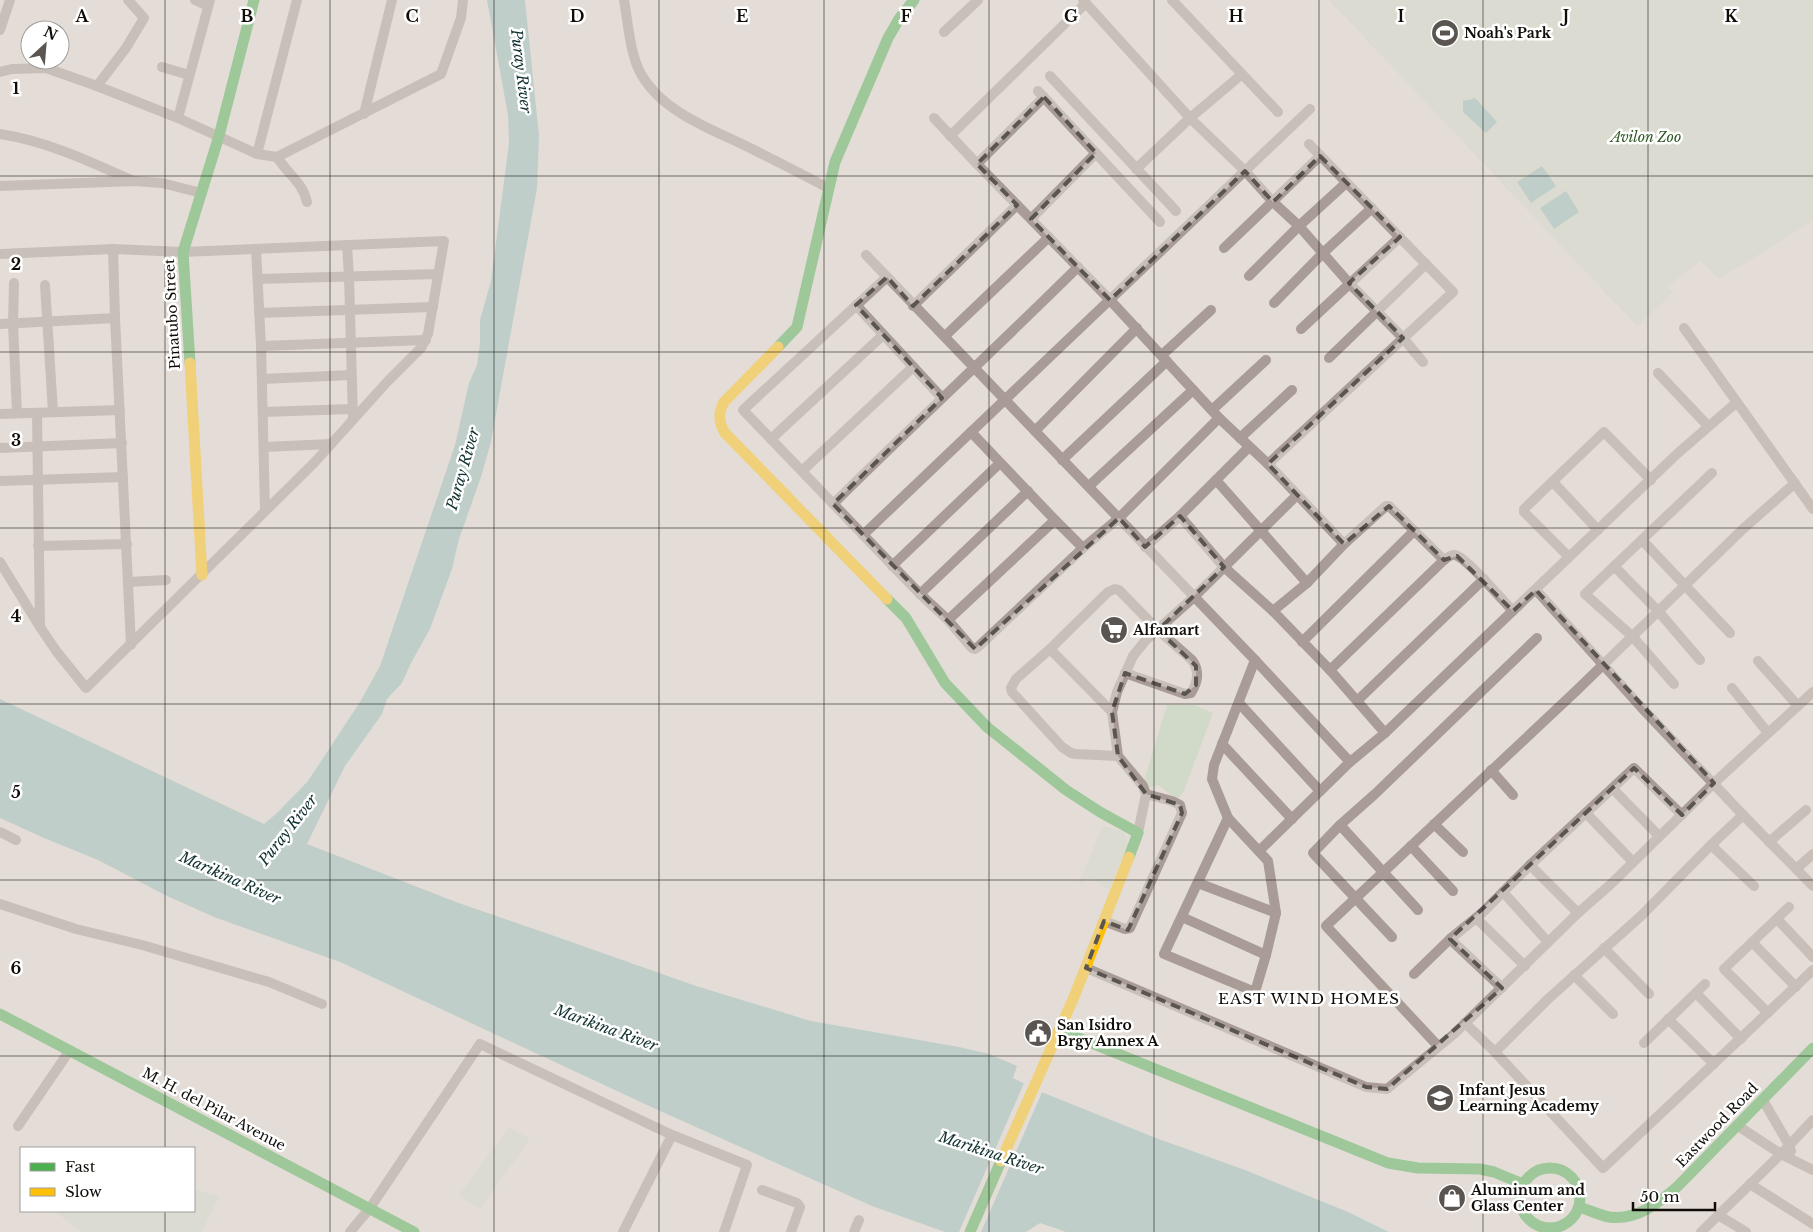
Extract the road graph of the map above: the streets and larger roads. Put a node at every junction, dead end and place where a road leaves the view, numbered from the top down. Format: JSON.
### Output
{"nodes":[{"id":1,"x":10,"y":0,"type":"edge"},
{"id":2,"x":128,"y":0,"type":"edge"},
{"id":3,"x":195,"y":0,"type":"edge"},
{"id":4,"x":254,"y":0,"type":"edge"},
{"id":5,"x":296,"y":0,"type":"edge"},
{"id":6,"x":392,"y":0,"type":"edge"},
{"id":7,"x":463,"y":0,"type":"edge"},
{"id":8,"x":624,"y":0,"type":"edge"},
{"id":9,"x":914,"y":0,"type":"edge"},
{"id":10,"x":978,"y":0,"type":"edge"},
{"id":11,"x":1172,"y":0,"type":"edge"},
{"id":12,"x":1084,"y":2,"type":"edge"},
{"id":13,"x":209,"y":3,"type":"edge"},
{"id":14,"x":0,"y":30,"type":"edge"},
{"id":15,"x":944,"y":32,"type":"dead end"},
{"id":16,"x":162,"y":67,"type":"dead end"},
{"id":17,"x":0,"y":72,"type":"edge"},
{"id":18,"x":189,"y":75,"type":"junction"},
{"id":19,"x":1241,"y":75,"type":"junction"},
{"id":20,"x":1050,"y":76,"type":"dead end"},
{"id":21,"x":97,"y":86,"type":"junction"},
{"id":22,"x":1310,"y":109,"type":"dead end"},
{"id":23,"x":1278,"y":112,"type":"dead end"},
{"id":24,"x":364,"y":114,"type":"junction"},
{"id":25,"x":178,"y":118,"type":"junction"},
{"id":26,"x":934,"y":118,"type":"dead end"},
{"id":27,"x":1190,"y":118,"type":"junction"},
{"id":28,"x":0,"y":134,"type":"edge"},
{"id":29,"x":219,"y":136,"type":"junction"},
{"id":30,"x":950,"y":136,"type":"junction"},
{"id":31,"x":1309,"y":144,"type":"dead end"},
{"id":32,"x":1096,"y":153,"type":"junction"},
{"id":33,"x":257,"y":154,"type":"junction"},
{"id":34,"x":1320,"y":156,"type":"junction"},
{"id":35,"x":277,"y":157,"type":"junction"},
{"id":36,"x":976,"y":164,"type":"junction"},
{"id":37,"x":1136,"y":169,"type":"junction"},
{"id":38,"x":1245,"y":171,"type":"junction"},
{"id":39,"x":135,"y":181,"type":"junction"},
{"id":40,"x":1346,"y":182,"type":"junction"},
{"id":41,"x":0,"y":186,"type":"edge"},
{"id":42,"x":828,"y":188,"type":"junction"},
{"id":43,"x":201,"y":193,"type":"junction"},
{"id":44,"x":307,"y":202,"type":"dead end"},
{"id":45,"x":1273,"y":202,"type":"junction"},
{"id":46,"x":1017,"y":205,"type":"junction"},
{"id":47,"x":1372,"y":208,"type":"junction"},
{"id":48,"x":1176,"y":211,"type":"dead end"},
{"id":49,"x":1031,"y":219,"type":"junction"},
{"id":50,"x":1160,"y":222,"type":"dead end"},
{"id":51,"x":1299,"y":226,"type":"junction"},
{"id":52,"x":1049,"y":237,"type":"junction"},
{"id":53,"x":1400,"y":237,"type":"junction"},
{"id":54,"x":347,"y":245,"type":"junction"},
{"id":55,"x":113,"y":248,"type":"junction"},
{"id":56,"x":1224,"y":248,"type":"dead end"},
{"id":57,"x":256,"y":249,"type":"junction"},
{"id":58,"x":183,"y":252,"type":"junction"},
{"id":59,"x":1323,"y":253,"type":"junction"},
{"id":60,"x":0,"y":254,"type":"edge"},
{"id":61,"x":866,"y":255,"type":"dead end"},
{"id":62,"x":1426,"y":264,"type":"junction"},
{"id":63,"x":1078,"y":267,"type":"junction"},
{"id":64,"x":438,"y":274,"type":"junction"},
{"id":65,"x":350,"y":276,"type":"junction"},
{"id":66,"x":1249,"y":276,"type":"dead end"},
{"id":67,"x":887,"y":277,"type":"junction"},
{"id":68,"x":258,"y":279,"type":"junction"},
{"id":69,"x":14,"y":283,"type":"dead end"},
{"id":70,"x":1350,"y":283,"type":"junction"},
{"id":71,"x":45,"y":285,"type":"dead end"},
{"id":72,"x":1110,"y":300,"type":"junction"},
{"id":73,"x":1274,"y":303,"type":"dead end"},
{"id":74,"x":856,"y":305,"type":"junction"},
{"id":75,"x":913,"y":306,"type":"junction"},
{"id":76,"x":434,"y":307,"type":"junction"},
{"id":77,"x":350,"y":310,"type":"junction"},
{"id":78,"x":1211,"y":310,"type":"dead end"},
{"id":79,"x":1377,"y":312,"type":"junction"},
{"id":80,"x":259,"y":313,"type":"junction"},
{"id":81,"x":115,"y":318,"type":"junction"},
{"id":82,"x":48,"y":322,"type":"junction"},
{"id":83,"x":0,"y":324,"type":"edge"},
{"id":84,"x":13,"y":324,"type":"junction"},
{"id":85,"x":1137,"y":328,"type":"junction"},
{"id":86,"x":1684,"y":328,"type":"dead end"},
{"id":87,"x":1301,"y":330,"type":"dead end"},
{"id":88,"x":883,"y":335,"type":"junction"},
{"id":89,"x":945,"y":336,"type":"junction"},
{"id":90,"x":1404,"y":338,"type":"junction"},
{"id":91,"x":426,"y":340,"type":"junction"},
{"id":92,"x":351,"y":342,"type":"junction"},
{"id":93,"x":261,"y":346,"type":"junction"},
{"id":94,"x":1164,"y":358,"type":"junction"},
{"id":95,"x":1329,"y":358,"type":"dead end"},
{"id":96,"x":1266,"y":360,"type":"dead end"},
{"id":97,"x":1423,"y":362,"type":"dead end"},
{"id":98,"x":913,"y":367,"type":"junction"},
{"id":99,"x":974,"y":369,"type":"junction"},
{"id":100,"x":1658,"y":373,"type":"dead end"},
{"id":101,"x":351,"y":375,"type":"junction"},
{"id":102,"x":262,"y":379,"type":"junction"},
{"id":103,"x":1193,"y":390,"type":"junction"},
{"id":104,"x":1292,"y":390,"type":"dead end"},
{"id":105,"x":942,"y":398,"type":"junction"},
{"id":106,"x":1004,"y":401,"type":"junction"},
{"id":107,"x":1737,"y":402,"type":"junction"},
{"id":108,"x":120,"y":410,"type":"junction"},
{"id":109,"x":53,"y":412,"type":"junction"},
{"id":110,"x":263,"y":412,"type":"junction"},
{"id":111,"x":37,"y":413,"type":"junction"},
{"id":112,"x":0,"y":414,"type":"edge"},
{"id":113,"x":17,"y":414,"type":"junction"},
{"id":114,"x":352,"y":414,"type":"junction"},
{"id":115,"x":1215,"y":414,"type":"junction"},
{"id":116,"x":1708,"y":426,"type":"junction"},
{"id":117,"x":1035,"y":431,"type":"junction"},
{"id":118,"x":971,"y":432,"type":"junction"},
{"id":119,"x":1240,"y":438,"type":"junction"},
{"id":120,"x":772,"y":439,"type":"junction"},
{"id":121,"x":122,"y":443,"type":"junction"},
{"id":122,"x":331,"y":444,"type":"junction"},
{"id":123,"x":37,"y":447,"type":"junction"},
{"id":124,"x":264,"y":447,"type":"junction"},
{"id":125,"x":1249,"y":447,"type":"junction"},
{"id":126,"x":0,"y":448,"type":"edge"},
{"id":127,"x":1062,"y":460,"type":"junction"},
{"id":128,"x":1000,"y":463,"type":"junction"},
{"id":129,"x":1268,"y":464,"type":"junction"},
{"id":130,"x":802,"y":471,"type":"junction"},
{"id":131,"x":1712,"y":472,"type":"dead end"},
{"id":132,"x":123,"y":477,"type":"junction"},
{"id":133,"x":37,"y":480,"type":"junction"},
{"id":134,"x":1216,"y":480,"type":"junction"},
{"id":135,"x":1651,"y":480,"type":"junction"},
{"id":136,"x":0,"y":481,"type":"edge"},
{"id":137,"x":1553,"y":482,"type":"junction"},
{"id":138,"x":1795,"y":483,"type":"junction"},
{"id":139,"x":1089,"y":486,"type":"junction"},
{"id":140,"x":1028,"y":491,"type":"junction"},
{"id":141,"x":1297,"y":495,"type":"junction"},
{"id":142,"x":833,"y":504,"type":"junction"},
{"id":143,"x":1813,"y":509,"type":"edge"},
{"id":144,"x":265,"y":510,"type":"junction"},
{"id":145,"x":1180,"y":516,"type":"junction"},
{"id":146,"x":1118,"y":518,"type":"junction"},
{"id":147,"x":1055,"y":520,"type":"junction"},
{"id":148,"x":1260,"y":530,"type":"junction"},
{"id":149,"x":1598,"y":530,"type":"junction"},
{"id":150,"x":1414,"y":531,"type":"junction"},
{"id":151,"x":863,"y":535,"type":"junction"},
{"id":152,"x":1642,"y":540,"type":"junction"},
{"id":153,"x":126,"y":544,"type":"junction"},
{"id":154,"x":1344,"y":544,"type":"junction"},
{"id":155,"x":38,"y":546,"type":"junction"},
{"id":156,"x":1146,"y":547,"type":"junction"},
{"id":157,"x":1083,"y":548,"type":"junction"},
{"id":158,"x":1569,"y":557,"type":"junction"},
{"id":159,"x":1444,"y":560,"type":"junction"},
{"id":160,"x":0,"y":562,"type":"edge"},
{"id":161,"x":892,"y":566,"type":"junction"},
{"id":162,"x":1224,"y":566,"type":"junction"},
{"id":163,"x":1614,"y":566,"type":"junction"},
{"id":164,"x":202,"y":575,"type":"junction"},
{"id":165,"x":1484,"y":579,"type":"junction"},
{"id":166,"x":166,"y":580,"type":"dead end"},
{"id":167,"x":128,"y":582,"type":"junction"},
{"id":168,"x":1307,"y":583,"type":"junction"},
{"id":169,"x":1685,"y":586,"type":"junction"},
{"id":170,"x":1536,"y":590,"type":"junction"},
{"id":171,"x":920,"y":594,"type":"junction"},
{"id":172,"x":1194,"y":597,"type":"junction"},
{"id":173,"x":1273,"y":611,"type":"junction"},
{"id":174,"x":1513,"y":611,"type":"junction"},
{"id":175,"x":1659,"y":612,"type":"junction"},
{"id":176,"x":948,"y":620,"type":"junction"},
{"id":177,"x":40,"y":627,"type":"junction"},
{"id":178,"x":1158,"y":630,"type":"junction"},
{"id":179,"x":1730,"y":634,"type":"dead end"},
{"id":180,"x":1633,"y":637,"type":"junction"},
{"id":181,"x":1537,"y":638,"type":"dead end"},
{"id":182,"x":1302,"y":642,"type":"junction"},
{"id":183,"x":131,"y":645,"type":"junction"},
{"id":184,"x":1050,"y":649,"type":"junction"},
{"id":185,"x":1255,"y":660,"type":"junction"},
{"id":186,"x":1700,"y":660,"type":"dead end"},
{"id":187,"x":1758,"y":661,"type":"dead end"},
{"id":188,"x":1604,"y":665,"type":"junction"},
{"id":189,"x":1330,"y":670,"type":"junction"},
{"id":190,"x":1125,"y":673,"type":"junction"},
{"id":191,"x":1674,"y":684,"type":"dead end"},
{"id":192,"x":1732,"y":688,"type":"dead end"},
{"id":193,"x":1813,"y":693,"type":"edge"},
{"id":194,"x":1358,"y":700,"type":"junction"},
{"id":195,"x":1239,"y":703,"type":"junction"},
{"id":196,"x":1798,"y":706,"type":"junction"},
{"id":197,"x":1112,"y":712,"type":"junction"},
{"id":198,"x":1768,"y":733,"type":"junction"},
{"id":199,"x":1385,"y":734,"type":"junction"},
{"id":200,"x":1222,"y":744,"type":"junction"},
{"id":201,"x":1118,"y":756,"type":"junction"},
{"id":202,"x":1350,"y":762,"type":"junction"},
{"id":203,"x":1491,"y":770,"type":"junction"},
{"id":204,"x":1714,"y":783,"type":"junction"},
{"id":205,"x":1613,"y":788,"type":"junction"},
{"id":206,"x":1320,"y":791,"type":"junction"},
{"id":207,"x":1146,"y":794,"type":"junction"},
{"id":208,"x":1513,"y":795,"type":"dead end"},
{"id":209,"x":1806,"y":810,"type":"dead end"},
{"id":210,"x":1586,"y":813,"type":"junction"},
{"id":211,"x":1682,"y":814,"type":"junction"},
{"id":212,"x":1743,"y":816,"type":"junction"},
{"id":213,"x":1228,"y":818,"type":"junction"},
{"id":214,"x":1292,"y":819,"type":"junction"},
{"id":215,"x":1434,"y":824,"type":"junction"},
{"id":216,"x":1340,"y":825,"type":"junction"},
{"id":217,"x":0,"y":832,"type":"edge"},
{"id":218,"x":1138,"y":833,"type":"junction"},
{"id":219,"x":1659,"y":836,"type":"junction"},
{"id":220,"x":16,"y":840,"type":"dead end"},
{"id":221,"x":1769,"y":842,"type":"junction"},
{"id":222,"x":1711,"y":845,"type":"junction"},
{"id":223,"x":1411,"y":846,"type":"junction"},
{"id":224,"x":1258,"y":851,"type":"junction"},
{"id":225,"x":1463,"y":852,"type":"dead end"},
{"id":226,"x":1813,"y":854,"type":"edge"},
{"id":227,"x":1634,"y":862,"type":"junction"},
{"id":228,"x":1530,"y":865,"type":"junction"},
{"id":229,"x":1796,"y":869,"type":"junction"},
{"id":230,"x":1384,"y":872,"type":"junction"},
{"id":231,"x":1198,"y":883,"type":"junction"},
{"id":232,"x":1754,"y":886,"type":"dead end"},
{"id":233,"x":1813,"y":886,"type":"edge"},
{"id":234,"x":1453,"y":891,"type":"dead end"},
{"id":235,"x":1503,"y":892,"type":"junction"},
{"id":236,"x":1356,"y":898,"type":"junction"},
{"id":237,"x":0,"y":904,"type":"edge"},
{"id":238,"x":1789,"y":907,"type":"dead end"},
{"id":239,"x":1418,"y":910,"type":"dead end"},
{"id":240,"x":1578,"y":912,"type":"junction"},
{"id":241,"x":1276,"y":913,"type":"junction"},
{"id":242,"x":1182,"y":917,"type":"junction"},
{"id":243,"x":1476,"y":918,"type":"junction"},
{"id":244,"x":1777,"y":919,"type":"junction"},
{"id":245,"x":1104,"y":921,"type":"junction"},
{"id":246,"x":1392,"y":937,"type":"dead end"},
{"id":247,"x":1450,"y":939,"type":"junction"},
{"id":248,"x":1548,"y":942,"type":"junction"},
{"id":249,"x":1752,"y":942,"type":"junction"},
{"id":250,"x":1604,"y":948,"type":"junction"},
{"id":251,"x":1266,"y":955,"type":"junction"},
{"id":252,"x":1813,"y":957,"type":"edge"},
{"id":253,"x":1525,"y":966,"type":"junction"},
{"id":254,"x":1086,"y":968,"type":"junction"},
{"id":255,"x":1813,"y":970,"type":"edge"},
{"id":256,"x":1414,"y":974,"type":"dead end"},
{"id":257,"x":1574,"y":975,"type":"junction"},
{"id":258,"x":1705,"y":984,"type":"dead end"},
{"id":259,"x":1796,"y":987,"type":"junction"},
{"id":260,"x":1502,"y":988,"type":"junction"},
{"id":261,"x":1696,"y":993,"type":"junction"},
{"id":262,"x":1649,"y":994,"type":"dead end"},
{"id":263,"x":322,"y":1004,"type":"dead end"},
{"id":264,"x":1768,"y":1013,"type":"junction"},
{"id":265,"x":0,"y":1014,"type":"edge"},
{"id":266,"x":1613,"y":1014,"type":"dead end"},
{"id":267,"x":1668,"y":1019,"type":"junction"},
{"id":268,"x":1465,"y":1023,"type":"junction"},
{"id":269,"x":1059,"y":1030,"type":"junction"},
{"id":270,"x":1741,"y":1039,"type":"junction"},
{"id":271,"x":1644,"y":1043,"type":"dead end"},
{"id":272,"x":1438,"y":1046,"type":"junction"},
{"id":273,"x":1813,"y":1048,"type":"edge"},
{"id":274,"x":70,"y":1050,"type":"junction"},
{"id":275,"x":1495,"y":1052,"type":"junction"},
{"id":276,"x":1714,"y":1064,"type":"junction"},
{"id":277,"x":1763,"y":1100,"type":"junction"},
{"id":278,"x":1813,"y":1120,"type":"edge"},
{"id":279,"x":18,"y":1126,"type":"dead end"},
{"id":280,"x":1738,"y":1126,"type":"junction"},
{"id":281,"x":672,"y":1135,"type":"junction"},
{"id":282,"x":1789,"y":1145,"type":"junction"},
{"id":283,"x":1781,"y":1154,"type":"junction"},
{"id":284,"x":1794,"y":1159,"type":"junction"},
{"id":285,"x":1813,"y":1170,"type":"edge"},
{"id":286,"x":1523,"y":1184,"type":"junction"},
{"id":287,"x":1750,"y":1184,"type":"junction"},
{"id":288,"x":762,"y":1190,"type":"dead end"},
{"id":289,"x":1579,"y":1207,"type":"junction"},
{"id":290,"x":370,"y":1208,"type":"junction"},
{"id":291,"x":1718,"y":1215,"type":"junction"},
{"id":292,"x":859,"y":1220,"type":"dead end"},
{"id":293,"x":1813,"y":1224,"type":"edge"},
{"id":294,"x":1532,"y":1228,"type":"edge"},
{"id":295,"x":350,"y":1232,"type":"edge"},
{"id":296,"x":414,"y":1232,"type":"edge"},
{"id":297,"x":623,"y":1232,"type":"edge"},
{"id":298,"x":724,"y":1232,"type":"edge"},
{"id":299,"x":791,"y":1232,"type":"edge"},
{"id":300,"x":854,"y":1232,"type":"edge"},
{"id":301,"x":970,"y":1232,"type":"edge"},
{"id":302,"x":1701,"y":1232,"type":"edge"},
{"id":303,"x":1746,"y":1232,"type":"edge"}],
"edges":[{"from":1,"to":14,"type":"street"},
{"from":2,"to":21,"type":"street"},
{"from":3,"to":13,"type":"street"},
{"from":4,"to":29,"type":"street","name":"Pinatubo Street"},
{"from":5,"to":33,"type":"street"},
{"from":6,"to":24,"type":"street"},
{"from":7,"to":24,"type":"street"},
{"from":8,"to":42,"type":"street"},
{"from":9,"to":42,"type":"street"},
{"from":10,"to":15,"type":"street"},
{"from":11,"to":19,"type":"street"},
{"from":12,"to":27,"type":"street"},
{"from":12,"to":30,"type":"street"},
{"from":13,"to":18,"type":"street"},
{"from":16,"to":18,"type":"street"},
{"from":17,"to":21,"type":"street"},
{"from":18,"to":25,"type":"street"},
{"from":19,"to":23,"type":"street"},
{"from":19,"to":27,"type":"street"},
{"from":20,"to":37,"type":"street"},
{"from":21,"to":25,"type":"street"},
{"from":22,"to":38,"type":"street"},
{"from":24,"to":35,"type":"street"},
{"from":25,"to":29,"type":"street"},
{"from":26,"to":30,"type":"street"},
{"from":27,"to":37,"type":"street"},
{"from":27,"to":38,"type":"street"},
{"from":28,"to":39,"type":"street"},
{"from":29,"to":33,"type":"street"},
{"from":29,"to":43,"type":"street","name":"Pinatubo Street"},
{"from":30,"to":36,"type":"street"},
{"from":31,"to":34,"type":"street"},
{"from":32,"to":36,"type":"street"},
{"from":32,"to":49,"type":"street"},
{"from":32,"to":50,"type":"street"},
{"from":33,"to":35,"type":"street"},
{"from":34,"to":40,"type":"street"},
{"from":34,"to":45,"type":"street"},
{"from":35,"to":44,"type":"street"},
{"from":36,"to":46,"type":"street"},
{"from":37,"to":48,"type":"street"},
{"from":38,"to":45,"type":"street"},
{"from":38,"to":72,"type":"street"},
{"from":39,"to":41,"type":"street"},
{"from":39,"to":43,"type":"street"},
{"from":40,"to":47,"type":"street"},
{"from":40,"to":51,"type":"street"},
{"from":42,"to":218,"type":"street"},
{"from":43,"to":58,"type":"street","name":"Pinatubo Street"},
{"from":45,"to":51,"type":"street"},
{"from":45,"to":56,"type":"street"},
{"from":46,"to":49,"type":"street"},
{"from":46,"to":75,"type":"street"},
{"from":47,"to":53,"type":"street"},
{"from":47,"to":59,"type":"street"},
{"from":49,"to":52,"type":"street"},
{"from":51,"to":59,"type":"street"},
{"from":51,"to":66,"type":"street"},
{"from":52,"to":63,"type":"street"},
{"from":52,"to":89,"type":"street"},
{"from":53,"to":62,"type":"street"},
{"from":53,"to":70,"type":"street"},
{"from":54,"to":57,"type":"street"},
{"from":54,"to":64,"type":"street"},
{"from":54,"to":65,"type":"street"},
{"from":55,"to":58,"type":"street"},
{"from":55,"to":60,"type":"street"},
{"from":55,"to":81,"type":"street"},
{"from":57,"to":58,"type":"street"},
{"from":57,"to":68,"type":"street"},
{"from":58,"to":164,"type":"street","name":"Pinatubo Street"},
{"from":59,"to":70,"type":"street"},
{"from":59,"to":73,"type":"street"},
{"from":61,"to":67,"type":"street"},
{"from":62,"to":79,"type":"street"},
{"from":62,"to":90,"type":"street"},
{"from":63,"to":72,"type":"street"},
{"from":63,"to":99,"type":"street"},
{"from":64,"to":65,"type":"street"},
{"from":64,"to":76,"type":"street"},
{"from":65,"to":68,"type":"street"},
{"from":65,"to":77,"type":"street"},
{"from":67,"to":74,"type":"street"},
{"from":67,"to":75,"type":"street"},
{"from":68,"to":80,"type":"street"},
{"from":69,"to":84,"type":"street"},
{"from":70,"to":79,"type":"street"},
{"from":70,"to":87,"type":"street"},
{"from":71,"to":82,"type":"street"},
{"from":72,"to":85,"type":"street"},
{"from":72,"to":106,"type":"street"},
{"from":74,"to":88,"type":"street"},
{"from":74,"to":120,"type":"street"},
{"from":75,"to":89,"type":"street"},
{"from":76,"to":77,"type":"street"},
{"from":76,"to":91,"type":"street"},
{"from":77,"to":80,"type":"street"},
{"from":77,"to":92,"type":"street"},
{"from":78,"to":94,"type":"street"},
{"from":79,"to":90,"type":"street"},
{"from":79,"to":95,"type":"street"},
{"from":80,"to":93,"type":"street"},
{"from":81,"to":82,"type":"street"},
{"from":81,"to":108,"type":"street"},
{"from":82,"to":84,"type":"street"},
{"from":82,"to":109,"type":"street"},
{"from":83,"to":84,"type":"street"},
{"from":84,"to":113,"type":"street"},
{"from":85,"to":94,"type":"street"},
{"from":85,"to":117,"type":"street"},
{"from":86,"to":107,"type":"street"},
{"from":88,"to":98,"type":"street"},
{"from":88,"to":120,"type":"street"},
{"from":89,"to":99,"type":"street"},
{"from":90,"to":97,"type":"street"},
{"from":90,"to":129,"type":"street"},
{"from":91,"to":92,"type":"street"},
{"from":91,"to":114,"type":"street"},
{"from":92,"to":93,"type":"street"},
{"from":92,"to":101,"type":"street"},
{"from":93,"to":102,"type":"street"},
{"from":94,"to":103,"type":"street"},
{"from":94,"to":127,"type":"street"},
{"from":96,"to":115,"type":"street"},
{"from":98,"to":105,"type":"street"},
{"from":98,"to":130,"type":"street"},
{"from":99,"to":105,"type":"street"},
{"from":99,"to":106,"type":"street"},
{"from":100,"to":116,"type":"street"},
{"from":101,"to":102,"type":"street"},
{"from":101,"to":114,"type":"street"},
{"from":102,"to":110,"type":"street"},
{"from":103,"to":115,"type":"street"},
{"from":103,"to":139,"type":"street"},
{"from":104,"to":119,"type":"street"},
{"from":105,"to":142,"type":"street"},
{"from":106,"to":117,"type":"street"},
{"from":106,"to":118,"type":"street"},
{"from":107,"to":116,"type":"street"},
{"from":107,"to":138,"type":"street"},
{"from":108,"to":109,"type":"street"},
{"from":108,"to":121,"type":"street"},
{"from":109,"to":111,"type":"street"},
{"from":110,"to":114,"type":"street"},
{"from":110,"to":124,"type":"street"},
{"from":111,"to":113,"type":"street"},
{"from":111,"to":123,"type":"street"},
{"from":112,"to":113,"type":"street"},
{"from":114,"to":122,"type":"street"},
{"from":115,"to":119,"type":"street"},
{"from":115,"to":146,"type":"street"},
{"from":116,"to":135,"type":"street"},
{"from":117,"to":127,"type":"street"},
{"from":118,"to":128,"type":"street"},
{"from":118,"to":151,"type":"street"},
{"from":119,"to":125,"type":"street"},
{"from":120,"to":130,"type":"street"},
{"from":121,"to":123,"type":"street"},
{"from":121,"to":132,"type":"street"},
{"from":122,"to":124,"type":"street"},
{"from":122,"to":144,"type":"street"},
{"from":123,"to":126,"type":"street"},
{"from":123,"to":133,"type":"street"},
{"from":124,"to":144,"type":"street"},
{"from":125,"to":129,"type":"street"},
{"from":125,"to":134,"type":"street"},
{"from":127,"to":139,"type":"street"},
{"from":128,"to":140,"type":"street"},
{"from":128,"to":161,"type":"street"},
{"from":129,"to":141,"type":"street"},
{"from":130,"to":142,"type":"street"},
{"from":131,"to":152,"type":"street"},
{"from":132,"to":133,"type":"street"},
{"from":132,"to":153,"type":"street"},
{"from":133,"to":136,"type":"street"},
{"from":133,"to":155,"type":"street"},
{"from":134,"to":145,"type":"street"},
{"from":134,"to":148,"type":"street"},
{"from":135,"to":137,"type":"street"},
{"from":135,"to":149,"type":"street"},
{"from":137,"to":149,"type":"street"},
{"from":137,"to":158,"type":"street"},
{"from":138,"to":143,"type":"street"},
{"from":138,"to":169,"type":"street"},
{"from":139,"to":146,"type":"street"},
{"from":140,"to":147,"type":"street"},
{"from":140,"to":171,"type":"street"},
{"from":141,"to":148,"type":"street"},
{"from":141,"to":154,"type":"street"},
{"from":142,"to":151,"type":"street"},
{"from":144,"to":164,"type":"street"},
{"from":145,"to":156,"type":"street"},
{"from":145,"to":162,"type":"street"},
{"from":146,"to":156,"type":"street"},
{"from":146,"to":157,"type":"street"},
{"from":147,"to":157,"type":"street"},
{"from":147,"to":176,"type":"street"},
{"from":148,"to":162,"type":"street"},
{"from":148,"to":168,"type":"street"},
{"from":149,"to":158,"type":"street"},
{"from":150,"to":154,"type":"street"},
{"from":150,"to":159,"type":"street"},
{"from":150,"to":182,"type":"street"},
{"from":151,"to":161,"type":"street"},
{"from":152,"to":163,"type":"street"},
{"from":152,"to":169,"type":"street"},
{"from":153,"to":155,"type":"street"},
{"from":153,"to":167,"type":"street"},
{"from":154,"to":168,"type":"street"},
{"from":155,"to":177,"type":"street"},
{"from":156,"to":172,"type":"street"},
{"from":157,"to":176,"type":"street"},
{"from":158,"to":170,"type":"street"},
{"from":159,"to":165,"type":"street"},
{"from":159,"to":189,"type":"street"},
{"from":160,"to":177,"type":"street"},
{"from":161,"to":171,"type":"street"},
{"from":162,"to":172,"type":"street"},
{"from":162,"to":173,"type":"street"},
{"from":163,"to":175,"type":"street"},
{"from":163,"to":180,"type":"street"},
{"from":164,"to":183,"type":"street"},
{"from":165,"to":174,"type":"street"},
{"from":165,"to":194,"type":"street"},
{"from":166,"to":167,"type":"street"},
{"from":167,"to":183,"type":"street"},
{"from":168,"to":173,"type":"street"},
{"from":169,"to":175,"type":"street"},
{"from":169,"to":179,"type":"street"},
{"from":170,"to":174,"type":"street"},
{"from":170,"to":188,"type":"street"},
{"from":171,"to":176,"type":"street"},
{"from":172,"to":178,"type":"street"},
{"from":172,"to":185,"type":"street"},
{"from":173,"to":182,"type":"street"},
{"from":174,"to":199,"type":"street"},
{"from":175,"to":180,"type":"street"},
{"from":175,"to":186,"type":"street"},
{"from":177,"to":183,"type":"street"},
{"from":178,"to":184,"type":"street"},
{"from":178,"to":190,"type":"street"},
{"from":178,"to":190,"type":"street"},
{"from":180,"to":188,"type":"street"},
{"from":180,"to":191,"type":"street"},
{"from":181,"to":216,"type":"street"},
{"from":182,"to":189,"type":"street"},
{"from":184,"to":197,"type":"street"},
{"from":184,"to":201,"type":"street"},
{"from":185,"to":195,"type":"street"},
{"from":185,"to":202,"type":"street"},
{"from":187,"to":196,"type":"street"},
{"from":188,"to":203,"type":"street"},
{"from":188,"to":204,"type":"street"},
{"from":189,"to":194,"type":"street"},
{"from":190,"to":197,"type":"street"},
{"from":192,"to":198,"type":"street"},
{"from":193,"to":196,"type":"street"},
{"from":194,"to":199,"type":"street"},
{"from":195,"to":200,"type":"street"},
{"from":195,"to":206,"type":"street"},
{"from":196,"to":198,"type":"street"},
{"from":197,"to":201,"type":"street"},
{"from":198,"to":204,"type":"street"},
{"from":199,"to":202,"type":"street"},
{"from":200,"to":213,"type":"street"},
{"from":200,"to":214,"type":"street"},
{"from":201,"to":207,"type":"street"},
{"from":202,"to":206,"type":"street"},
{"from":203,"to":208,"type":"street"},
{"from":203,"to":215,"type":"street"},
{"from":204,"to":211,"type":"street"},
{"from":204,"to":212,"type":"street"},
{"from":205,"to":210,"type":"street"},
{"from":205,"to":211,"type":"street"},
{"from":205,"to":219,"type":"street"},
{"from":206,"to":214,"type":"street"},
{"from":207,"to":218,"type":"street"},
{"from":207,"to":245,"type":"street"},
{"from":209,"to":221,"type":"street"},
{"from":210,"to":227,"type":"street"},
{"from":210,"to":228,"type":"street"},
{"from":211,"to":219,"type":"street"},
{"from":212,"to":221,"type":"street"},
{"from":212,"to":222,"type":"street"},
{"from":213,"to":224,"type":"street"},
{"from":213,"to":231,"type":"street"},
{"from":214,"to":224,"type":"street"},
{"from":215,"to":223,"type":"street"},
{"from":215,"to":225,"type":"street"},
{"from":216,"to":230,"type":"street"},
{"from":216,"to":236,"type":"street"},
{"from":217,"to":220,"type":"street"},
{"from":218,"to":245,"type":"street"},
{"from":219,"to":227,"type":"street"},
{"from":221,"to":229,"type":"street"},
{"from":222,"to":232,"type":"street"},
{"from":222,"to":250,"type":"street"},
{"from":223,"to":230,"type":"street"},
{"from":223,"to":234,"type":"street"},
{"from":224,"to":241,"type":"street"},
{"from":226,"to":229,"type":"street"},
{"from":227,"to":240,"type":"street"},
{"from":228,"to":235,"type":"street"},
{"from":228,"to":240,"type":"street"},
{"from":229,"to":233,"type":"street"},
{"from":230,"to":236,"type":"street"},
{"from":230,"to":239,"type":"street"},
{"from":231,"to":241,"type":"street"},
{"from":231,"to":242,"type":"street"},
{"from":235,"to":243,"type":"street"},
{"from":235,"to":248,"type":"street"},
{"from":236,"to":246,"type":"street"},
{"from":236,"to":272,"type":"street"},
{"from":237,"to":263,"type":"street"},
{"from":238,"to":244,"type":"street"},
{"from":240,"to":248,"type":"street"},
{"from":241,"to":251,"type":"street"},
{"from":242,"to":251,"type":"street"},
{"from":242,"to":251,"type":"street"},
{"from":243,"to":247,"type":"street"},
{"from":243,"to":253,"type":"street"},
{"from":244,"to":249,"type":"street"},
{"from":244,"to":252,"type":"street"},
{"from":245,"to":254,"type":"street"},
{"from":247,"to":256,"type":"street"},
{"from":247,"to":260,"type":"street"},
{"from":248,"to":253,"type":"street"},
{"from":249,"to":259,"type":"street"},
{"from":249,"to":264,"type":"street"},
{"from":250,"to":257,"type":"street"},
{"from":250,"to":262,"type":"street"},
{"from":253,"to":260,"type":"street"},
{"from":254,"to":269,"type":"street"},
{"from":254,"to":272,"type":"street"},
{"from":255,"to":259,"type":"street"},
{"from":257,"to":266,"type":"street"},
{"from":257,"to":275,"type":"street"},
{"from":258,"to":261,"type":"street"},
{"from":259,"to":264,"type":"street"},
{"from":260,"to":268,"type":"street"},
{"from":261,"to":267,"type":"street"},
{"from":261,"to":270,"type":"street"},
{"from":264,"to":270,"type":"street"},
{"from":265,"to":274,"type":"street","name":"M. H. del Pilar Avenue"},
{"from":267,"to":271,"type":"street"},
{"from":267,"to":276,"type":"street"},
{"from":268,"to":272,"type":"street"},
{"from":268,"to":275,"type":"street"},
{"from":269,"to":286,"type":"street"},
{"from":269,"to":301,"type":"street"},
{"from":270,"to":276,"type":"street"},
{"from":273,"to":277,"type":"street","name":"Eastwood Road"},
{"from":274,"to":279,"type":"street"},
{"from":274,"to":290,"type":"street","name":"M. H. del Pilar Avenue"},
{"from":275,"to":276,"type":"street"},
{"from":277,"to":280,"type":"street","name":"Eastwood Road"},
{"from":277,"to":282,"type":"street"},
{"from":278,"to":282,"type":"street"},
{"from":280,"to":283,"type":"street"},
{"from":280,"to":289,"type":"street","name":"Eastwood Road"},
{"from":281,"to":290,"type":"street"},
{"from":281,"to":297,"type":"street"},
{"from":281,"to":298,"type":"street"},
{"from":282,"to":283,"type":"street"},
{"from":282,"to":284,"type":"street"},
{"from":283,"to":284,"type":"street"},
{"from":283,"to":287,"type":"street"},
{"from":284,"to":285,"type":"street"},
{"from":286,"to":289,"type":"street"},
{"from":286,"to":294,"type":"street"},
{"from":287,"to":291,"type":"street"},
{"from":287,"to":293,"type":"street"},
{"from":288,"to":299,"type":"street"},
{"from":289,"to":294,"type":"street"},
{"from":290,"to":295,"type":"street"},
{"from":290,"to":296,"type":"street","name":"M. H. del Pilar Avenue"},
{"from":291,"to":302,"type":"street"},
{"from":291,"to":303,"type":"street"},
{"from":292,"to":300,"type":"street"}]}
